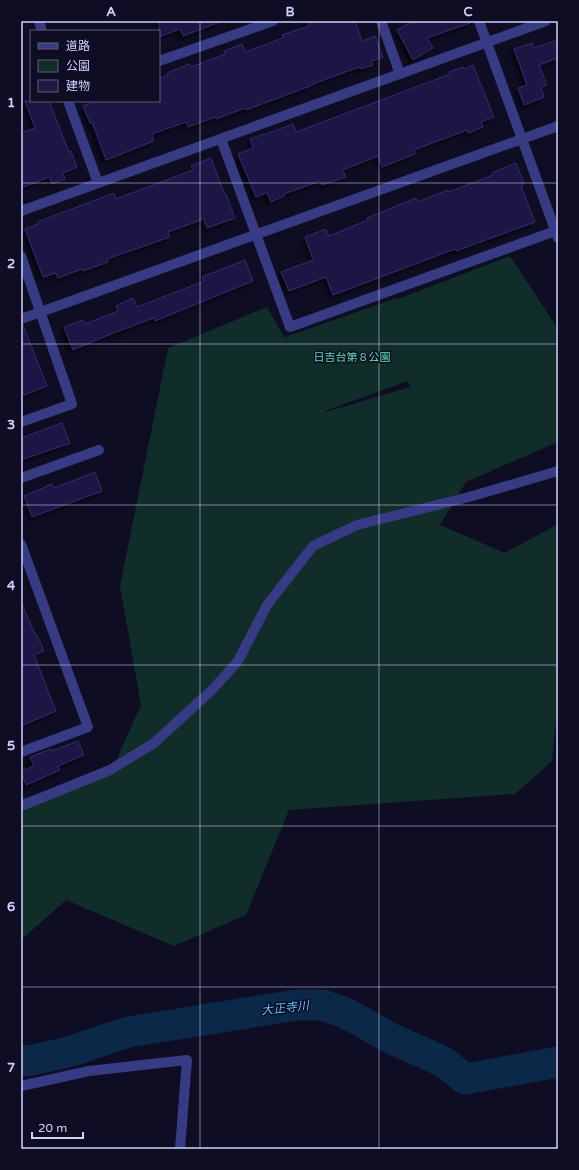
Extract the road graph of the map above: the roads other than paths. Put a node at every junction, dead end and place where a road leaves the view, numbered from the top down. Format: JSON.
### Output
{"nodes":[{"id":1,"x":273,"y":21,"type":"edge"},
{"id":2,"x":380,"y":21,"type":"edge"},
{"id":3,"x":479,"y":21,"type":"edge"},
{"id":4,"x":546,"y":21,"type":"edge"},
{"id":5,"x":487,"y":42,"type":"junction"},
{"id":6,"x":160,"y":61,"type":"edge"},
{"id":7,"x":400,"y":74,"type":"junction"},
{"id":8,"x":68,"y":102,"type":"edge"},
{"id":9,"x":558,"y":126,"type":"edge"},
{"id":10,"x":221,"y":139,"type":"junction"},
{"id":11,"x":522,"y":139,"type":"junction"},
{"id":12,"x":98,"y":183,"type":"junction"},
{"id":13,"x":21,"y":211,"type":"edge"},
{"id":14,"x":557,"y":233,"type":"edge"},
{"id":15,"x":257,"y":235,"type":"junction"},
{"id":16,"x":21,"y":256,"type":"edge"},
{"id":17,"x":41,"y":312,"type":"junction"},
{"id":18,"x":21,"y":320,"type":"edge"},
{"id":19,"x":21,"y":422,"type":"edge"},
{"id":20,"x":99,"y":450,"type":"dead end"},
{"id":21,"x":558,"y":471,"type":"edge"},
{"id":22,"x":21,"y":478,"type":"edge"},
{"id":23,"x":21,"y":544,"type":"edge"},
{"id":24,"x":21,"y":752,"type":"edge"},
{"id":25,"x":21,"y":806,"type":"edge"},
{"id":26,"x":21,"y":1086,"type":"edge"},
{"id":27,"x":180,"y":1149,"type":"edge"}],
"edges":[{"from":1,"to":6,"type":"street"},
{"from":2,"to":7,"type":"street"},
{"from":3,"to":5,"type":"street"},
{"from":4,"to":5,"type":"street"},
{"from":5,"to":7,"type":"street"},
{"from":5,"to":11,"type":"street"},
{"from":7,"to":10,"type":"street"},
{"from":8,"to":12,"type":"street"},
{"from":9,"to":11,"type":"street"},
{"from":10,"to":12,"type":"street"},
{"from":10,"to":15,"type":"street"},
{"from":11,"to":14,"type":"street"},
{"from":11,"to":15,"type":"street"},
{"from":12,"to":13,"type":"street"},
{"from":14,"to":15,"type":"street"},
{"from":15,"to":17,"type":"street"},
{"from":16,"to":17,"type":"street"},
{"from":17,"to":18,"type":"street"},
{"from":17,"to":19,"type":"street"},
{"from":20,"to":22,"type":"street"},
{"from":21,"to":25,"type":"street"},
{"from":23,"to":24,"type":"street"},
{"from":26,"to":27,"type":"street"}]}
